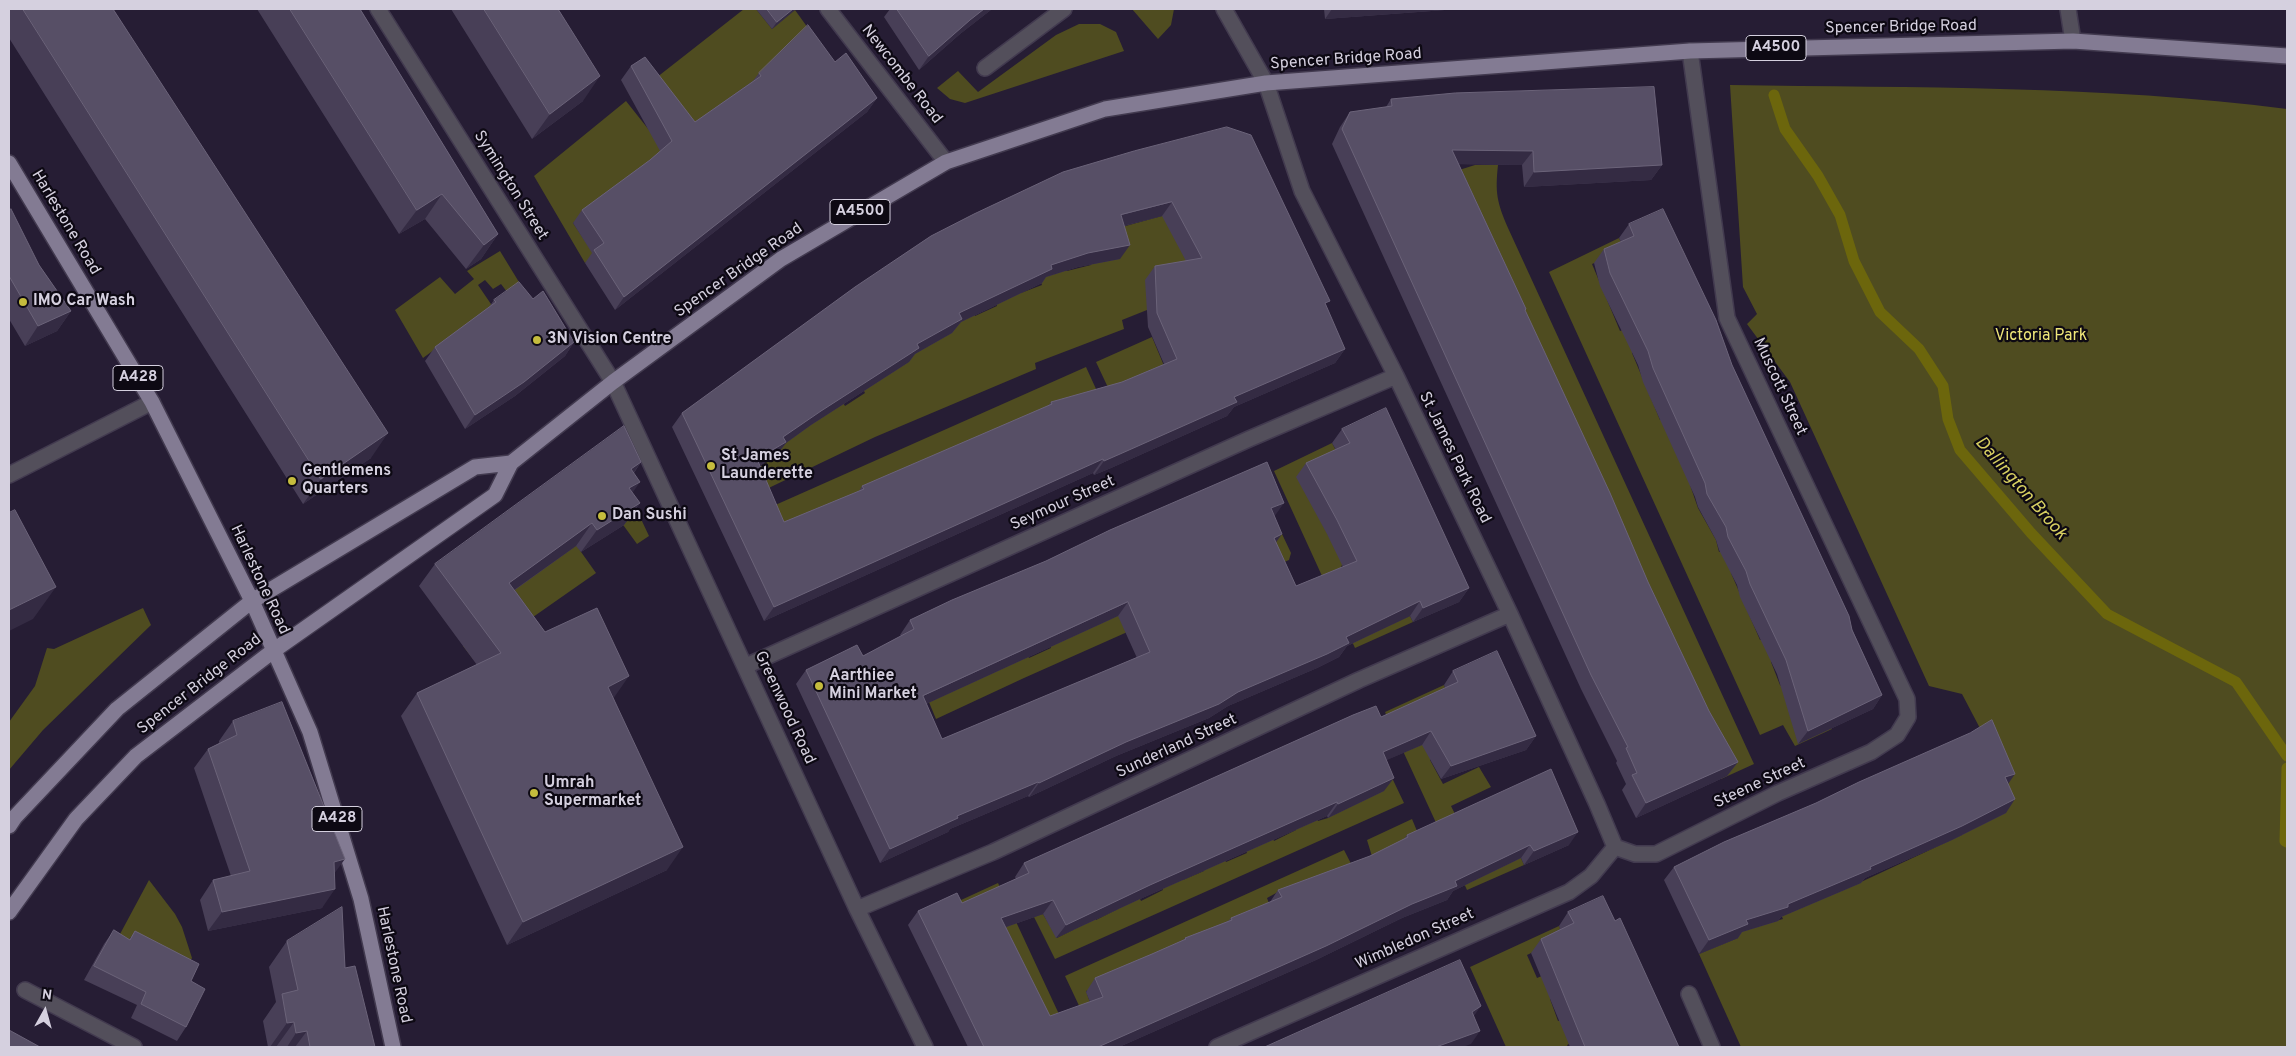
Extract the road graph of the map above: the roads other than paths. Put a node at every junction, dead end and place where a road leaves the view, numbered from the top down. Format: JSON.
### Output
{"nodes":[{"id":1,"x":378,"y":9,"type":"edge"},
{"id":2,"x":828,"y":9,"type":"edge"},
{"id":3,"x":1064,"y":9,"type":"edge"},
{"id":4,"x":1224,"y":9,"type":"edge"},
{"id":5,"x":2068,"y":9,"type":"edge"},
{"id":6,"x":2073,"y":41,"type":"junction"},
{"id":7,"x":1690,"y":51,"type":"junction"},
{"id":8,"x":2287,"y":56,"type":"edge"},
{"id":9,"x":985,"y":68,"type":"dead end"},
{"id":10,"x":1266,"y":83,"type":"junction"},
{"id":11,"x":946,"y":162,"type":"junction"},
{"id":12,"x":9,"y":163,"type":"edge"},
{"id":13,"x":1396,"y":376,"type":"junction"},
{"id":14,"x":613,"y":382,"type":"junction"},
{"id":15,"x":152,"y":402,"type":"junction"},
{"id":16,"x":511,"y":463,"type":"junction"},
{"id":17,"x":9,"y":475,"type":"edge"},
{"id":18,"x":252,"y":601,"type":"junction"},
{"id":19,"x":1510,"y":614,"type":"junction"},
{"id":20,"x":273,"y":651,"type":"junction"},
{"id":21,"x":746,"y":666,"type":"junction"},
{"id":22,"x":1908,"y":717,"type":"joint"},
{"id":23,"x":9,"y":826,"type":"edge"},
{"id":24,"x":1615,"y":847,"type":"junction"},
{"id":25,"x":857,"y":909,"type":"junction"},
{"id":26,"x":9,"y":912,"type":"edge"},
{"id":27,"x":25,"y":990,"type":"dead end"},
{"id":28,"x":1689,"y":994,"type":"dead end"},
{"id":29,"x":134,"y":1047,"type":"edge"},
{"id":30,"x":393,"y":1047,"type":"edge"},
{"id":31,"x":925,"y":1047,"type":"edge"},
{"id":32,"x":1217,"y":1047,"type":"edge"},
{"id":33,"x":1712,"y":1047,"type":"edge"}],
"edges":[{"from":1,"to":14,"type":"street","name":"Symington Street"},
{"from":2,"to":11,"type":"street","name":"Newcombe Road"},
{"from":3,"to":9,"type":"street"},
{"from":4,"to":10,"type":"street","name":"St James Park Road"},
{"from":5,"to":6,"type":"street"},
{"from":6,"to":7,"type":"main road","name":"Spencer Bridge Road","number":"A4500"},
{"from":6,"to":8,"type":"main road","name":"Spencer Bridge Road","number":"A4500"},
{"from":7,"to":10,"type":"main road","name":"Spencer Bridge Road","number":"A4500"},
{"from":7,"to":22,"type":"street","name":"Muscott Street"},
{"from":10,"to":11,"type":"main road","name":"Spencer Bridge Road","number":"A4500"},
{"from":10,"to":13,"type":"street","name":"St James Park Road"},
{"from":11,"to":14,"type":"main road","name":"Spencer Bridge Road","number":"A4500"},
{"from":12,"to":15,"type":"main road","name":"Harlestone Road","number":"A428"},
{"from":13,"to":19,"type":"street","name":"St James Park Road"},
{"from":13,"to":21,"type":"street","name":"Seymour Street"},
{"from":14,"to":16,"type":"main road","name":"Spencer Bridge Road","number":"A4500"},
{"from":14,"to":21,"type":"street","name":"Greenwood Road"},
{"from":15,"to":17,"type":"street"},
{"from":15,"to":18,"type":"main road","name":"Harlestone Road","number":"A428"},
{"from":16,"to":18,"type":"main road","name":"Spencer Bridge Road"},
{"from":16,"to":20,"type":"main road","name":"Spencer Bridge Road"},
{"from":18,"to":20,"type":"main road","name":"Harlestone Road","number":"A428"},
{"from":18,"to":23,"type":"main road","name":"Spencer Bridge Road"},
{"from":19,"to":24,"type":"street","name":"St James Park Road"},
{"from":19,"to":25,"type":"street","name":"Sunderland Street"},
{"from":20,"to":26,"type":"main road","name":"Spencer Bridge Road"},
{"from":20,"to":30,"type":"main road","name":"Harlestone Road","number":"A428"},
{"from":21,"to":25,"type":"street","name":"Greenwood Road"},
{"from":22,"to":24,"type":"street","name":"Steene Street"},
{"from":24,"to":32,"type":"street","name":"Wimbledon Street"},
{"from":25,"to":31,"type":"street","name":"Greenwood Road"},
{"from":27,"to":29,"type":"street"},
{"from":28,"to":33,"type":"street"}]}
